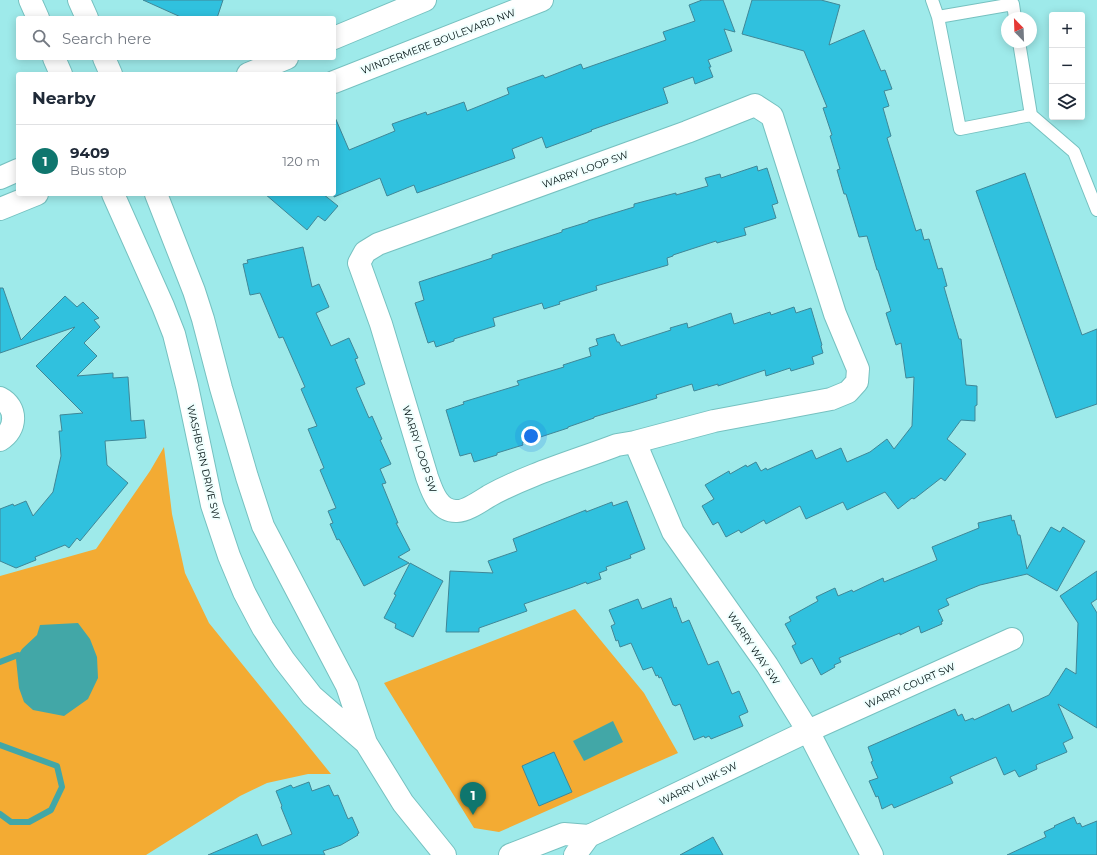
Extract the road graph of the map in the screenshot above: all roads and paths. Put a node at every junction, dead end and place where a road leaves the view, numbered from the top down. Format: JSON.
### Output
{"nodes":[{"id":1,"x":30,"y":0,"type":"edge"},
{"id":2,"x":79,"y":0,"type":"edge"},
{"id":3,"x":425,"y":0,"type":"edge"},
{"id":4,"x":542,"y":0,"type":"edge"},
{"id":5,"x":932,"y":0,"type":"edge"},
{"id":6,"x":1014,"y":12,"type":"edge"},
{"id":7,"x":37,"y":16,"type":"edge"},
{"id":8,"x":86,"y":16,"type":"edge"},
{"id":9,"x":938,"y":18,"type":"junction"},
{"id":10,"x":336,"y":37,"type":"edge"},
{"id":11,"x":1020,"y":48,"type":"edge"},
{"id":12,"x":55,"y":60,"type":"edge"},
{"id":13,"x":105,"y":60,"type":"edge"},
{"id":14,"x":281,"y":60,"type":"edge"},
{"id":15,"x":61,"y":72,"type":"edge"},
{"id":16,"x":110,"y":72,"type":"edge"},
{"id":17,"x":253,"y":72,"type":"edge"},
{"id":18,"x":336,"y":81,"type":"edge"},
{"id":19,"x":1031,"y":115,"type":"junction"},
{"id":20,"x":16,"y":171,"type":"edge"},
{"id":21,"x":0,"y":178,"type":"edge"},
{"id":22,"x":32,"y":196,"type":"edge"},
{"id":23,"x":114,"y":196,"type":"edge"},
{"id":24,"x":157,"y":196,"type":"edge"},
{"id":25,"x":0,"y":209,"type":"edge"},
{"id":26,"x":1097,"y":210,"type":"edge"},
{"id":27,"x":0,"y":398,"type":"edge"},
{"id":28,"x":0,"y":440,"type":"edge"},
{"id":29,"x":635,"y":442,"type":"junction"},
{"id":30,"x":1012,"y":640,"type":"dead end"},
{"id":31,"x":808,"y":732,"type":"junction"},
{"id":32,"x":366,"y":743,"type":"junction"},
{"id":33,"x":589,"y":836,"type":"junction"},
{"id":34,"x":445,"y":855,"type":"edge"},
{"id":35,"x":510,"y":855,"type":"edge"},
{"id":36,"x":575,"y":855,"type":"edge"},
{"id":37,"x":872,"y":855,"type":"edge"}],
"edges":[{"from":1,"to":7,"type":"street"},
{"from":2,"to":8,"type":"street"},
{"from":3,"to":10,"type":"street"},
{"from":4,"to":18,"type":"street","name":"WINDERMERE BOULEVARD NW"},
{"from":5,"to":9,"type":"lane"},
{"from":6,"to":9,"type":"lane"},
{"from":9,"to":19,"type":"lane"},
{"from":11,"to":19,"type":"lane"},
{"from":12,"to":15,"type":"street"},
{"from":13,"to":16,"type":"street"},
{"from":14,"to":17,"type":"street"},
{"from":19,"to":26,"type":"lane"},
{"from":20,"to":21,"type":"street"},
{"from":22,"to":25,"type":"street"},
{"from":23,"to":32,"type":"street","name":"WASHBURN DRIVE SW"},
{"from":24,"to":32,"type":"street","name":"WASHBURN DRIVE SW"},
{"from":27,"to":28,"type":"street"},
{"from":29,"to":29,"type":"street","name":"WARRY LOOP SW"},
{"from":29,"to":31,"type":"street","name":"WARRY WAY SW"},
{"from":30,"to":31,"type":"street","name":"WARRY COURT SW"},
{"from":31,"to":33,"type":"street","name":"WARRY LINK SW"},
{"from":31,"to":37,"type":"street","name":"WARRY WAY SW"},
{"from":32,"to":34,"type":"street","name":"WASHBURN DRIVE SW"},
{"from":33,"to":35,"type":"street","name":"WARRY LINK SW"},
{"from":33,"to":36,"type":"street","name":"WARRY LINK SW"}]}
